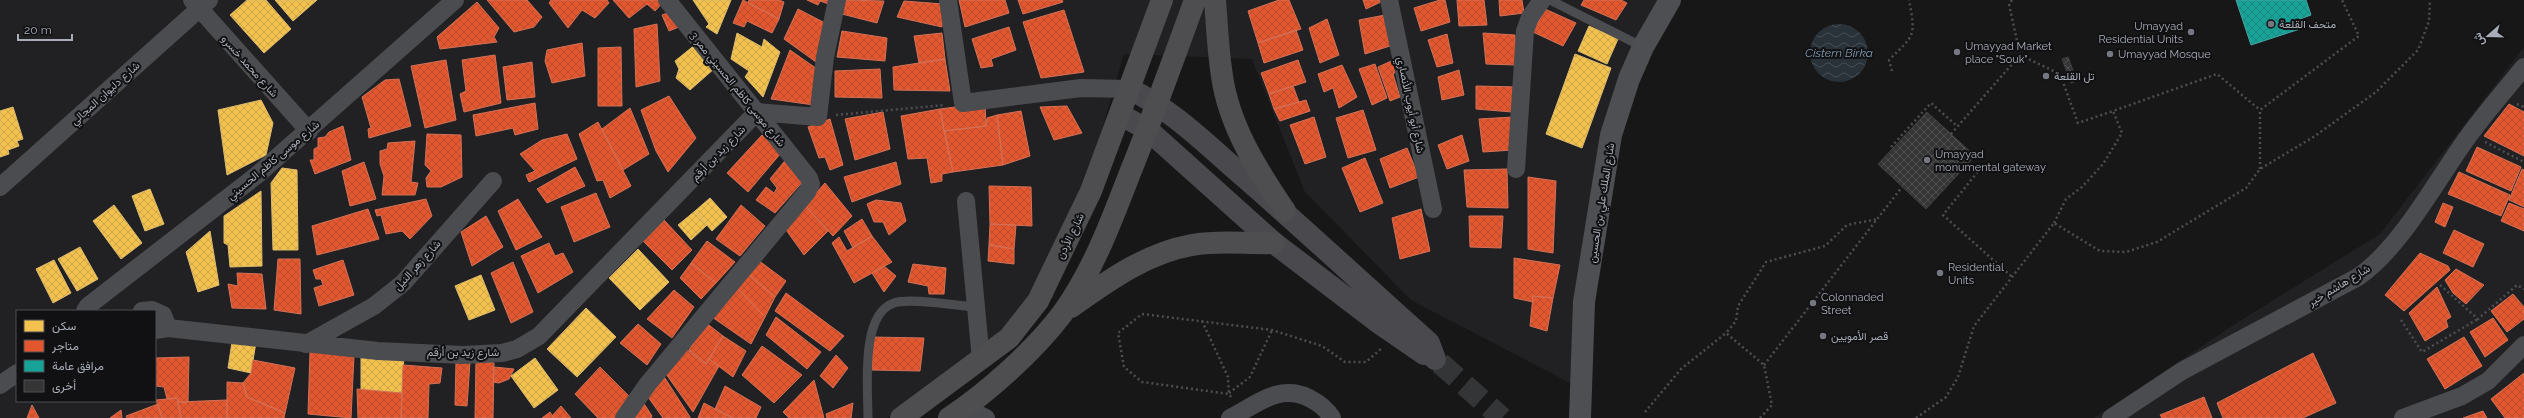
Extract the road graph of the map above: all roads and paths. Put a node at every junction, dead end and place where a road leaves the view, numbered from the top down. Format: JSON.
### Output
{"nodes":[{"id":1,"x":455,"y":0,"type":"edge"},
{"id":2,"x":667,"y":0,"type":"edge"},
{"id":3,"x":837,"y":0,"type":"edge"},
{"id":4,"x":948,"y":0,"type":"edge"},
{"id":5,"x":1162,"y":0,"type":"edge"},
{"id":6,"x":1195,"y":0,"type":"edge"},
{"id":7,"x":1215,"y":0,"type":"edge"},
{"id":8,"x":1389,"y":0,"type":"edge"},
{"id":9,"x":1542,"y":0,"type":"edge"},
{"id":10,"x":1550,"y":0,"type":"edge"},
{"id":11,"x":1671,"y":0,"type":"edge"},
{"id":12,"x":1909,"y":0,"type":"edge"},
{"id":13,"x":2012,"y":0,"type":"edge"},
{"id":14,"x":2342,"y":0,"type":"edge"},
{"id":15,"x":2430,"y":0,"type":"edge"},
{"id":16,"x":200,"y":3,"type":"edge"},
{"id":17,"x":1643,"y":47,"type":"junction"},
{"id":18,"x":2020,"y":55,"type":"junction"},
{"id":19,"x":2524,"y":67,"type":"edge"},
{"id":20,"x":1892,"y":72,"type":"dead end"},
{"id":21,"x":1130,"y":89,"type":"junction"},
{"id":22,"x":963,"y":103,"type":"junction"},
{"id":23,"x":1157,"y":103,"type":"junction"},
{"id":24,"x":2260,"y":110,"type":"junction"},
{"id":25,"x":2113,"y":111,"type":"junction"},
{"id":26,"x":757,"y":112,"type":"junction"},
{"id":27,"x":1121,"y":114,"type":"junction"},
{"id":28,"x":818,"y":117,"type":"junction"},
{"id":29,"x":1958,"y":126,"type":"junction"},
{"id":30,"x":1148,"y":130,"type":"junction"},
{"id":31,"x":309,"y":131,"type":"junction"},
{"id":32,"x":1951,"y":134,"type":"dead end"},
{"id":33,"x":2470,"y":134,"type":"junction"},
{"id":34,"x":1891,"y":147,"type":"dead end"},
{"id":35,"x":2524,"y":162,"type":"edge"},
{"id":36,"x":1984,"y":164,"type":"dead end"},
{"id":37,"x":1516,"y":169,"type":"dead end"},
{"id":38,"x":2260,"y":169,"type":"junction"},
{"id":39,"x":493,"y":181,"type":"dead end"},
{"id":40,"x":0,"y":187,"type":"edge"},
{"id":41,"x":1902,"y":187,"type":"dead end"},
{"id":42,"x":966,"y":201,"type":"dead end"},
{"id":43,"x":1433,"y":209,"type":"dead end"},
{"id":44,"x":1285,"y":211,"type":"junction"},
{"id":45,"x":1878,"y":219,"type":"junction"},
{"id":46,"x":2054,"y":223,"type":"junction"},
{"id":47,"x":1274,"y":242,"type":"junction"},
{"id":48,"x":2011,"y":276,"type":"junction"},
{"id":49,"x":2440,"y":285,"type":"dead end"},
{"id":50,"x":2524,"y":289,"type":"edge"},
{"id":51,"x":976,"y":307,"type":"junction"},
{"id":52,"x":86,"y":310,"type":"edge"},
{"id":53,"x":156,"y":311,"type":"edge"},
{"id":54,"x":1062,"y":314,"type":"junction"},
{"id":55,"x":2478,"y":319,"type":"junction"},
{"id":56,"x":1202,"y":320,"type":"junction"},
{"id":57,"x":2401,"y":320,"type":"dead end"},
{"id":58,"x":162,"y":329,"type":"edge"},
{"id":59,"x":1272,"y":330,"type":"junction"},
{"id":60,"x":1726,"y":333,"type":"junction"},
{"id":61,"x":1397,"y":336,"type":"junction"},
{"id":62,"x":306,"y":344,"type":"junction"},
{"id":63,"x":2524,"y":345,"type":"edge"},
{"id":64,"x":981,"y":360,"type":"junction"},
{"id":65,"x":1764,"y":365,"type":"junction"},
{"id":66,"x":16,"y":374,"type":"edge"},
{"id":67,"x":0,"y":385,"type":"edge"},
{"id":68,"x":1229,"y":394,"type":"junction"},
{"id":69,"x":1645,"y":412,"type":"dead end"},
{"id":70,"x":956,"y":413,"type":"edge"},
{"id":71,"x":1235,"y":416,"type":"edge"},
{"id":72,"x":624,"y":418,"type":"edge"},
{"id":73,"x":868,"y":418,"type":"edge"},
{"id":74,"x":901,"y":418,"type":"edge"},
{"id":75,"x":986,"y":418,"type":"edge"},
{"id":76,"x":1332,"y":418,"type":"edge"},
{"id":77,"x":1580,"y":418,"type":"edge"},
{"id":78,"x":1760,"y":418,"type":"edge"},
{"id":79,"x":1916,"y":418,"type":"edge"},
{"id":80,"x":2111,"y":418,"type":"edge"},
{"id":81,"x":2403,"y":418,"type":"edge"}],
"edges":[{"from":1,"to":31,"type":"street","name":"شارع موسى كاظم الحسيني"},
{"from":2,"to":26,"type":"street","name":"شارع موسى كاظم الحسيني ممر 3"},
{"from":3,"to":28,"type":"street"},
{"from":4,"to":22,"type":"street"},
{"from":5,"to":21,"type":"highway","name":"شارع الأردن"},
{"from":6,"to":23,"type":"highway"},
{"from":7,"to":44,"type":"highway"},
{"from":8,"to":43,"type":"street","name":"شارع أبو أيوب الأنصاري"},
{"from":9,"to":37,"type":"street"},
{"from":10,"to":17,"type":"lane"},
{"from":11,"to":17,"type":"main road","name":"شارع الملك علي بن الحسين"},
{"from":12,"to":20,"type":"path"},
{"from":13,"to":18,"type":"path"},
{"from":14,"to":24,"type":"path"},
{"from":15,"to":38,"type":"path"},
{"from":16,"to":31,"type":"street","name":"شارع محمد خسرو"},
{"from":16,"to":40,"type":"street","name":"شارع دليوان المجالي"},
{"from":17,"to":77,"type":"main road","name":"شارع الملك علي بن الحسين"},
{"from":18,"to":25,"type":"path"},
{"from":18,"to":29,"type":"path"},
{"from":19,"to":33,"type":"street","name":"شارع هاشم خير"},
{"from":21,"to":22,"type":"street"},
{"from":21,"to":23,"type":"main road"},
{"from":21,"to":27,"type":"highway","name":"شارع الأردن"},
{"from":22,"to":28,"type":"path"},
{"from":23,"to":30,"type":"highway"},
{"from":23,"to":44,"type":"main road"},
{"from":24,"to":25,"type":"path"},
{"from":24,"to":38,"type":"path"},
{"from":25,"to":46,"type":"path"},
{"from":26,"to":28,"type":"street"},
{"from":26,"to":62,"type":"street","name":"شارع زيد بن أرقم"},
{"from":26,"to":72,"type":"street","name":"شارع موسى كاظم الحسيني ممر 3"},
{"from":27,"to":30,"type":"main road"},
{"from":27,"to":64,"type":"highway","name":"شارع الأردن"},
{"from":29,"to":32,"type":"path"},
{"from":29,"to":34,"type":"path"},
{"from":30,"to":47,"type":"main road"},
{"from":30,"to":54,"type":"highway"},
{"from":31,"to":52,"type":"street","name":"شارع موسى كاظم الحسيني"},
{"from":33,"to":35,"type":"path"},
{"from":33,"to":80,"type":"street","name":"شارع هاشم خير"},
{"from":36,"to":48,"type":"path"},
{"from":38,"to":46,"type":"path"},
{"from":39,"to":62,"type":"street","name":"شارع زهر النيل"},
{"from":41,"to":45,"type":"path"},
{"from":42,"to":51,"type":"street"},
{"from":44,"to":61,"type":"main road"},
{"from":45,"to":60,"type":"path"},
{"from":45,"to":65,"type":"path"},
{"from":46,"to":48,"type":"path"},
{"from":47,"to":54,"type":"highway"},
{"from":47,"to":61,"type":"main road"},
{"from":48,"to":79,"type":"path"},
{"from":49,"to":55,"type":"path"},
{"from":50,"to":55,"type":"path"},
{"from":51,"to":64,"type":"street"},
{"from":51,"to":73,"type":"lane"},
{"from":53,"to":58,"type":"street"},
{"from":54,"to":70,"type":"highway"},
{"from":55,"to":57,"type":"path"},
{"from":56,"to":59,"type":"path"},
{"from":56,"to":68,"type":"path"},
{"from":56,"to":68,"type":"path"},
{"from":58,"to":62,"type":"street","name":"شارع زيد بن أرقم"},
{"from":59,"to":61,"type":"path"},
{"from":59,"to":68,"type":"path"},
{"from":60,"to":65,"type":"path"},
{"from":60,"to":69,"type":"path"},
{"from":63,"to":81,"type":"street"},
{"from":64,"to":74,"type":"highway","name":"شارع الأردن"},
{"from":65,"to":78,"type":"path"},
{"from":66,"to":67,"type":"street"},
{"from":68,"to":71,"type":"path"},
{"from":70,"to":75,"type":"street"},
{"from":71,"to":76,"type":"street"}]}
